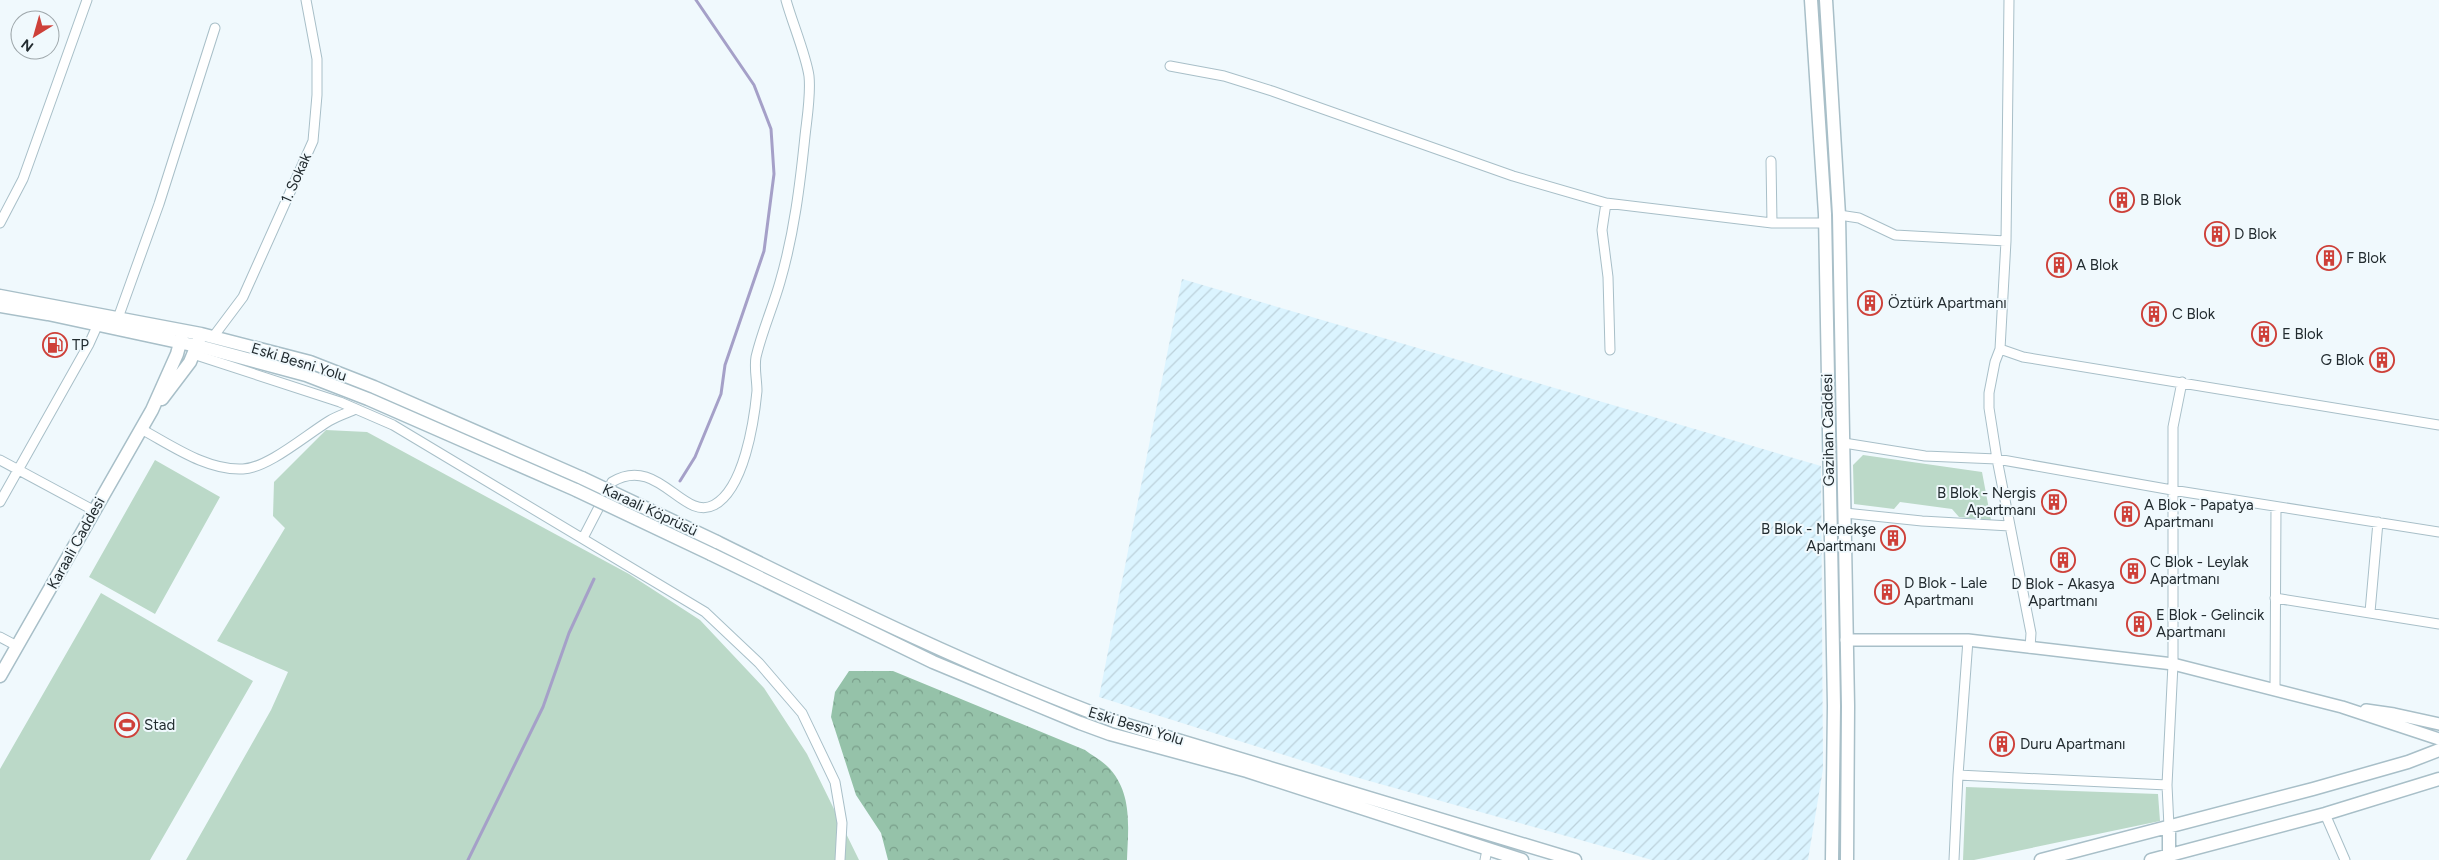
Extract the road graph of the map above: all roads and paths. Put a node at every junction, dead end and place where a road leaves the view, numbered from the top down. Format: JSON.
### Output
{"nodes":[{"id":1,"x":87,"y":0,"type":"edge"},
{"id":2,"x":786,"y":0,"type":"edge"},
{"id":3,"x":1811,"y":0,"type":"edge"},
{"id":4,"x":1826,"y":0,"type":"edge"},
{"id":5,"x":2009,"y":0,"type":"edge"},
{"id":6,"x":305,"y":1,"type":"edge"},
{"id":7,"x":215,"y":28,"type":"dead end"},
{"id":8,"x":1170,"y":66,"type":"dead end"},
{"id":9,"x":1772,"y":161,"type":"dead end"},
{"id":10,"x":1606,"y":203,"type":"junction"},
{"id":11,"x":1839,"y":216,"type":"junction"},
{"id":12,"x":0,"y":223,"type":"edge"},
{"id":13,"x":1772,"y":223,"type":"junction"},
{"id":14,"x":1825,"y":223,"type":"junction"},
{"id":15,"x":2006,"y":241,"type":"junction"},
{"id":16,"x":0,"y":296,"type":"edge"},
{"id":17,"x":0,"y":306,"type":"edge"},
{"id":18,"x":118,"y":318,"type":"junction"},
{"id":19,"x":98,"y":324,"type":"junction"},
{"id":20,"x":182,"y":337,"type":"junction"},
{"id":21,"x":201,"y":343,"type":"junction"},
{"id":22,"x":2000,"y":349,"type":"junction"},
{"id":23,"x":1610,"y":350,"type":"dead end"},
{"id":24,"x":2182,"y":382,"type":"junction"},
{"id":25,"x":356,"y":409,"type":"junction"},
{"id":26,"x":152,"y":410,"type":"junction"},
{"id":27,"x":2439,"y":425,"type":"edge"},
{"id":28,"x":141,"y":429,"type":"junction"},
{"id":29,"x":1844,"y":443,"type":"junction"},
{"id":30,"x":1997,"y":459,"type":"junction"},
{"id":31,"x":0,"y":460,"type":"edge"},
{"id":32,"x":18,"y":470,"type":"junction"},
{"id":33,"x":582,"y":478,"type":"joint"},
{"id":34,"x":576,"y":490,"type":"joint"},
{"id":35,"x":2172,"y":490,"type":"junction"},
{"id":36,"x":0,"y":502,"type":"edge"},
{"id":37,"x":2276,"y":507,"type":"junction"},
{"id":38,"x":93,"y":510,"type":"junction"},
{"id":39,"x":1845,"y":513,"type":"junction"},
{"id":40,"x":2378,"y":522,"type":"junction"},
{"id":41,"x":2010,"y":526,"type":"junction"},
{"id":42,"x":2439,"y":532,"type":"edge"},
{"id":43,"x":582,"y":538,"type":"junction"},
{"id":44,"x":717,"y":542,"type":"joint"},
{"id":45,"x":711,"y":554,"type":"joint"},
{"id":46,"x":2275,"y":598,"type":"junction"},
{"id":47,"x":2370,"y":612,"type":"junction"},
{"id":48,"x":2439,"y":624,"type":"edge"},
{"id":49,"x":0,"y":637,"type":"edge"},
{"id":50,"x":1846,"y":640,"type":"junction"},
{"id":51,"x":1968,"y":640,"type":"junction"},
{"id":52,"x":17,"y":646,"type":"junction"},
{"id":53,"x":2030,"y":648,"type":"junction"},
{"id":54,"x":2173,"y":664,"type":"junction"},
{"id":55,"x":0,"y":676,"type":"edge"},
{"id":56,"x":2275,"y":689,"type":"junction"},
{"id":57,"x":2342,"y":707,"type":"junction"},
{"id":58,"x":2439,"y":724,"type":"edge"},
{"id":59,"x":2439,"y":739,"type":"edge"},
{"id":60,"x":2439,"y":750,"type":"edge"},
{"id":61,"x":1958,"y":776,"type":"junction"},
{"id":62,"x":2439,"y":779,"type":"edge"},
{"id":63,"x":2167,"y":785,"type":"junction"},
{"id":64,"x":2325,"y":814,"type":"junction"},
{"id":65,"x":2169,"y":827,"type":"junction"},
{"id":66,"x":1486,"y":855,"type":"edge"},
{"id":67,"x":2169,"y":858,"type":"edge"},
{"id":68,"x":840,"y":860,"type":"edge"},
{"id":69,"x":1522,"y":860,"type":"edge"},
{"id":70,"x":1575,"y":860,"type":"edge"},
{"id":71,"x":1832,"y":860,"type":"edge"},
{"id":72,"x":1847,"y":860,"type":"edge"},
{"id":73,"x":1954,"y":860,"type":"edge"},
{"id":74,"x":2041,"y":860,"type":"edge"},
{"id":75,"x":2151,"y":860,"type":"edge"},
{"id":76,"x":2345,"y":860,"type":"edge"}],
"edges":[{"from":1,"to":12,"type":"street"},
{"from":2,"to":43,"type":"street"},
{"from":3,"to":14,"type":"main road","name":"Gazihan Caddesi"},
{"from":4,"to":11,"type":"main road","name":"Gazihan Caddesi"},
{"from":5,"to":15,"type":"street"},
{"from":6,"to":21,"type":"street","name":"1. Sokak"},
{"from":7,"to":18,"type":"street"},
{"from":8,"to":10,"type":"street"},
{"from":9,"to":13,"type":"street"},
{"from":10,"to":13,"type":"street"},
{"from":10,"to":23,"type":"street"},
{"from":11,"to":15,"type":"street"},
{"from":11,"to":29,"type":"main road","name":"Gazihan Caddesi"},
{"from":13,"to":14,"type":"street"},
{"from":14,"to":71,"type":"main road","name":"Gazihan Caddesi"},
{"from":15,"to":22,"type":"street"},
{"from":16,"to":18,"type":"main road","name":"Eski Besni Yolu"},
{"from":17,"to":19,"type":"main road","name":"Eski Besni Yolu"},
{"from":18,"to":20,"type":"main road","name":"Eski Besni Yolu"},
{"from":19,"to":20,"type":"main road","name":"Eski Besni Yolu"},
{"from":19,"to":32,"type":"street"},
{"from":20,"to":21,"type":"main road","name":"Eski Besni Yolu"},
{"from":20,"to":26,"type":"main road"},
{"from":21,"to":25,"type":"street"},
{"from":21,"to":26,"type":"main road"},
{"from":21,"to":33,"type":"main road","name":"Eski Besni Yolu"},
{"from":21,"to":34,"type":"main road","name":"Eski Besni Yolu"},
{"from":22,"to":24,"type":"street"},
{"from":22,"to":30,"type":"street"},
{"from":24,"to":27,"type":"street"},
{"from":24,"to":35,"type":"street"},
{"from":25,"to":28,"type":"street"},
{"from":25,"to":43,"type":"street"},
{"from":26,"to":28,"type":"main road","name":"Karaali Caddesi"},
{"from":28,"to":38,"type":"main road","name":"Karaali Caddesi"},
{"from":29,"to":30,"type":"street"},
{"from":29,"to":39,"type":"main road","name":"Gazihan Caddesi"},
{"from":30,"to":35,"type":"street"},
{"from":30,"to":41,"type":"street"},
{"from":31,"to":32,"type":"street"},
{"from":32,"to":36,"type":"street"},
{"from":32,"to":38,"type":"street"},
{"from":33,"to":44,"type":"main road","name":"Karaali Köprüsü","bridge":true},
{"from":34,"to":45,"type":"main road","name":"Karaali Köprüsü","bridge":true},
{"from":35,"to":37,"type":"street"},
{"from":35,"to":54,"type":"street"},
{"from":37,"to":40,"type":"street"},
{"from":37,"to":46,"type":"street"},
{"from":38,"to":52,"type":"main road","name":"Karaali Caddesi"},
{"from":39,"to":41,"type":"street"},
{"from":39,"to":50,"type":"main road","name":"Gazihan Caddesi"},
{"from":40,"to":42,"type":"street"},
{"from":40,"to":47,"type":"street"},
{"from":41,"to":53,"type":"street"},
{"from":43,"to":68,"type":"street"},
{"from":44,"to":70,"type":"main road","name":"Eski Besni Yolu"},
{"from":45,"to":66,"type":"main road","name":"Eski Besni Yolu"},
{"from":46,"to":47,"type":"street"},
{"from":46,"to":56,"type":"street"},
{"from":47,"to":48,"type":"street"},
{"from":49,"to":52,"type":"street"},
{"from":50,"to":51,"type":"street"},
{"from":50,"to":72,"type":"main road","name":"Gazihan Caddesi"},
{"from":51,"to":53,"type":"street"},
{"from":51,"to":61,"type":"street"},
{"from":52,"to":55,"type":"main road","name":"Karaali Caddesi"},
{"from":53,"to":54,"type":"street"},
{"from":54,"to":56,"type":"street"},
{"from":54,"to":63,"type":"street"},
{"from":56,"to":57,"type":"street"},
{"from":57,"to":58,"type":"street"},
{"from":57,"to":59,"type":"street"},
{"from":60,"to":65,"type":"main road"},
{"from":61,"to":63,"type":"street"},
{"from":61,"to":73,"type":"street"},
{"from":62,"to":64,"type":"main road"},
{"from":63,"to":65,"type":"street"},
{"from":64,"to":67,"type":"main road"},
{"from":64,"to":76,"type":"street"},
{"from":65,"to":67,"type":"main road"},
{"from":65,"to":74,"type":"main road"},
{"from":66,"to":69,"type":"main road","name":"Eski Besni Yolu"},
{"from":67,"to":75,"type":"main road"}]}
